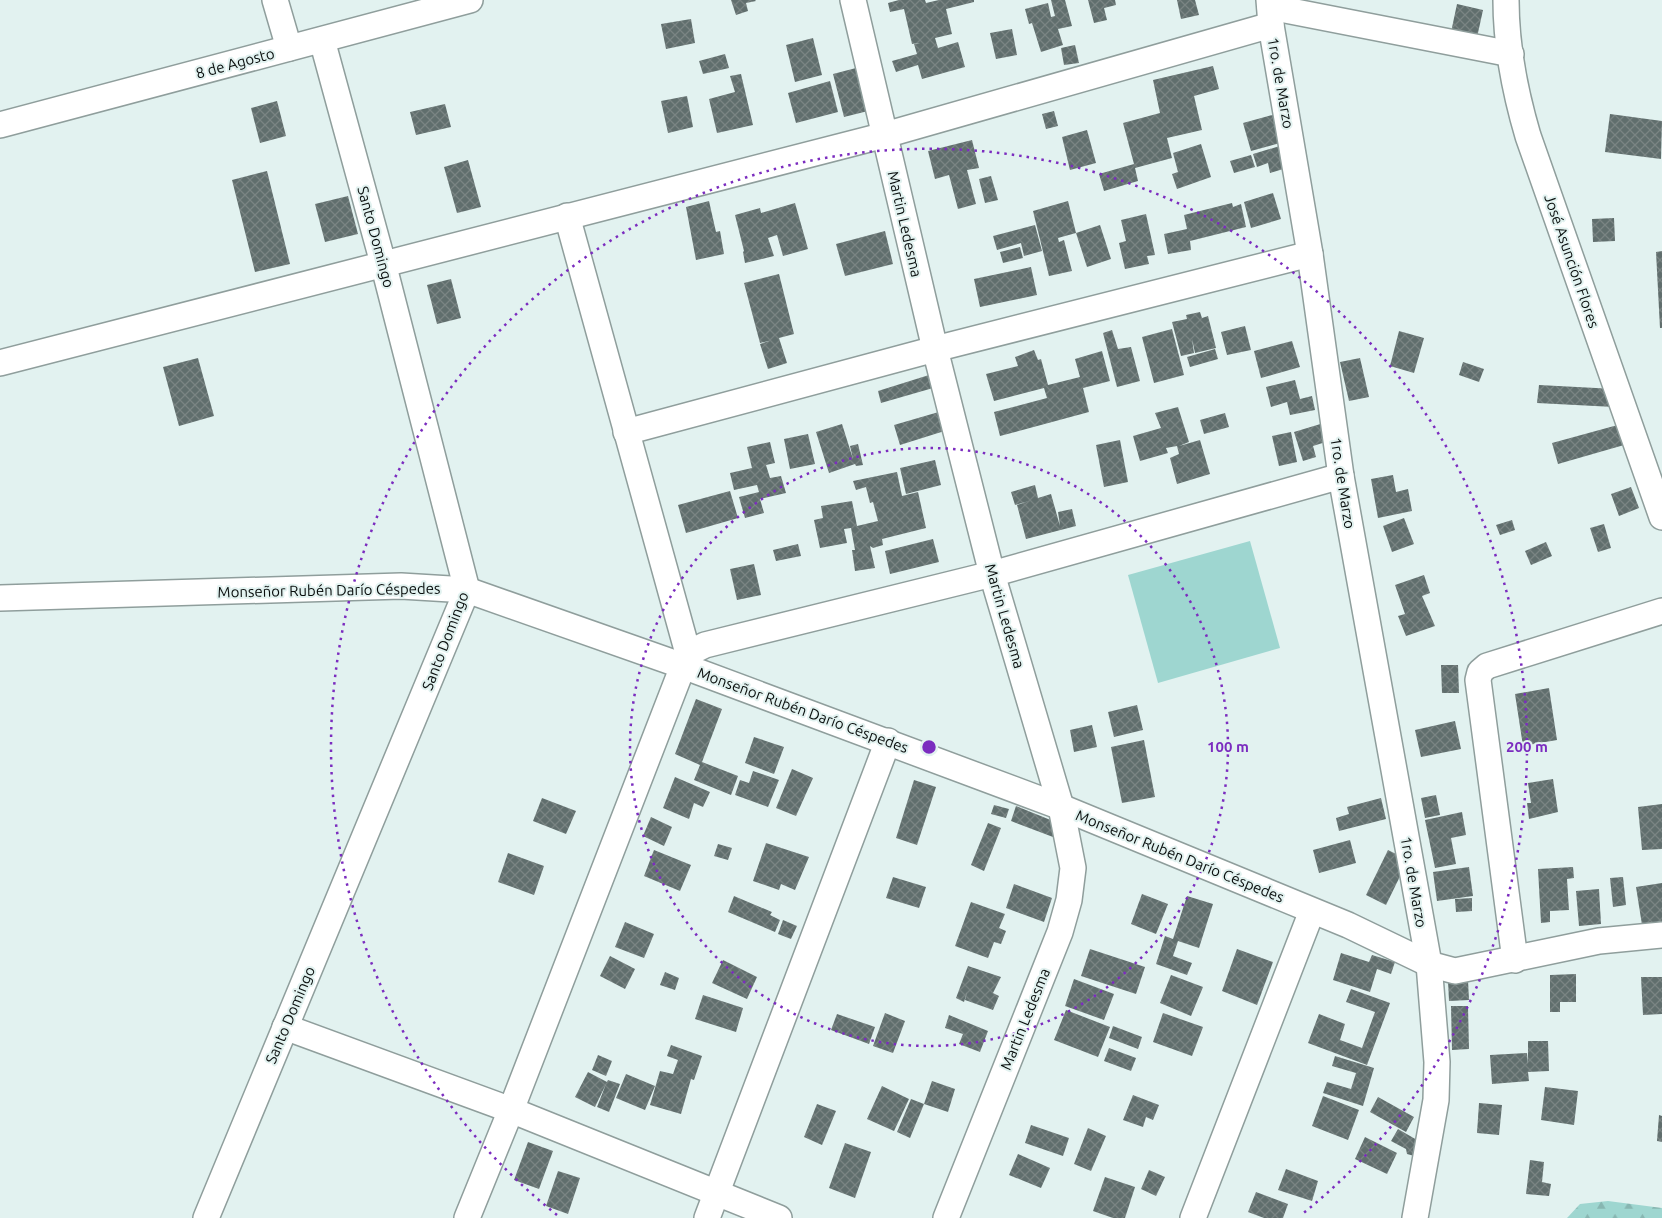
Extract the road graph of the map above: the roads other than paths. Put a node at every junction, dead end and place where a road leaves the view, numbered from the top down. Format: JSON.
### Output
{"nodes":[{"id":1,"x":274,"y":0,"type":"edge"},
{"id":2,"x":470,"y":0,"type":"edge"},
{"id":3,"x":853,"y":0,"type":"edge"},
{"id":4,"x":1506,"y":0,"type":"edge"},
{"id":5,"x":1270,"y":11,"type":"edge"},
{"id":6,"x":322,"y":40,"type":"junction"},
{"id":7,"x":289,"y":48,"type":"junction"},
{"id":8,"x":1511,"y":54,"type":"junction"},
{"id":9,"x":0,"y":125,"type":"edge"},
{"id":10,"x":885,"y":135,"type":"junction"},
{"id":11,"x":567,"y":216,"type":"junction"},
{"id":12,"x":1310,"y":254,"type":"junction"},
{"id":13,"x":383,"y":263,"type":"junction"},
{"id":14,"x":935,"y":348,"type":"junction"},
{"id":15,"x":0,"y":363,"type":"edge"},
{"id":16,"x":626,"y":432,"type":"junction"},
{"id":17,"x":1341,"y":476,"type":"junction"},
{"id":18,"x":1662,"y":518,"type":"edge"},
{"id":19,"x":992,"y":574,"type":"junction"},
{"id":20,"x":467,"y":590,"type":"junction"},
{"id":21,"x":0,"y":598,"type":"edge"},
{"id":22,"x":1662,"y":611,"type":"edge"},
{"id":23,"x":686,"y":661,"type":"junction"},
{"id":24,"x":888,"y":741,"type":"junction"},
{"id":25,"x":1061,"y":807,"type":"junction"},
{"id":26,"x":1312,"y":911,"type":"junction"},
{"id":27,"x":1662,"y":935,"type":"edge"},
{"id":28,"x":1514,"y":960,"type":"junction"},
{"id":29,"x":1428,"y":964,"type":"junction"},
{"id":30,"x":286,"y":1027,"type":"junction"},
{"id":31,"x":511,"y":1110,"type":"junction"},
{"id":32,"x":717,"y":1194,"type":"junction"},
{"id":33,"x":206,"y":1218,"type":"edge"},
{"id":34,"x":467,"y":1218,"type":"edge"},
{"id":35,"x":707,"y":1218,"type":"edge"},
{"id":36,"x":779,"y":1218,"type":"edge"},
{"id":37,"x":946,"y":1218,"type":"edge"},
{"id":38,"x":1193,"y":1218,"type":"edge"},
{"id":39,"x":1415,"y":1218,"type":"edge"}],
"edges":[{"from":1,"to":7,"type":"street"},
{"from":2,"to":6,"type":"street","name":"8 de Agosto"},
{"from":3,"to":10,"type":"street","name":"Martin Ledesma"},
{"from":4,"to":8,"type":"street","name":"José Asunción Flores"},
{"from":5,"to":8,"type":"street"},
{"from":5,"to":10,"type":"street"},
{"from":5,"to":12,"type":"street","name":"1ro. de Marzo"},
{"from":6,"to":7,"type":"street","name":"8 de Agosto"},
{"from":6,"to":13,"type":"street","name":"Santo Domingo"},
{"from":7,"to":9,"type":"street","name":"8 de Agosto"},
{"from":8,"to":18,"type":"street","name":"José Asunción Flores"},
{"from":10,"to":11,"type":"street"},
{"from":10,"to":14,"type":"street","name":"Martin Ledesma"},
{"from":11,"to":13,"type":"street"},
{"from":11,"to":16,"type":"street"},
{"from":12,"to":14,"type":"street"},
{"from":12,"to":17,"type":"street","name":"1ro. de Marzo"},
{"from":13,"to":15,"type":"street"},
{"from":13,"to":20,"type":"street","name":"Santo Domingo"},
{"from":14,"to":16,"type":"street"},
{"from":14,"to":19,"type":"street","name":"Martin Ledesma"},
{"from":16,"to":23,"type":"street"},
{"from":17,"to":19,"type":"street"},
{"from":17,"to":29,"type":"street","name":"1ro. de Marzo"},
{"from":19,"to":23,"type":"street"},
{"from":19,"to":25,"type":"street","name":"Martin Ledesma"},
{"from":20,"to":21,"type":"street","name":"Monseñor Rubén Darío Céspedes"},
{"from":20,"to":23,"type":"street","name":"Monseñor Rubén Darío Céspedes"},
{"from":20,"to":30,"type":"street","name":"Santo Domingo"},
{"from":22,"to":28,"type":"street"},
{"from":23,"to":24,"type":"street","name":"Monseñor Rubén Darío Céspedes"},
{"from":23,"to":31,"type":"street"},
{"from":24,"to":25,"type":"street","name":"Monseñor Rubén Darío Céspedes"},
{"from":24,"to":32,"type":"street"},
{"from":25,"to":26,"type":"street","name":"Monseñor Rubén Darío Céspedes"},
{"from":25,"to":37,"type":"street","name":"Martin Ledesma"},
{"from":26,"to":29,"type":"street","name":"Monseñor Rubén Darío Céspedes"},
{"from":26,"to":38,"type":"street"},
{"from":27,"to":28,"type":"street","name":"Monseñor Rubén Darío Céspedes"},
{"from":28,"to":29,"type":"street","name":"Monseñor Rubén Darío Céspedes"},
{"from":29,"to":39,"type":"street","name":"1ro. de Marzo"},
{"from":30,"to":31,"type":"street"},
{"from":30,"to":33,"type":"street","name":"Santo Domingo"},
{"from":31,"to":32,"type":"street"},
{"from":31,"to":34,"type":"street"},
{"from":32,"to":35,"type":"street"},
{"from":32,"to":36,"type":"street"}]}
